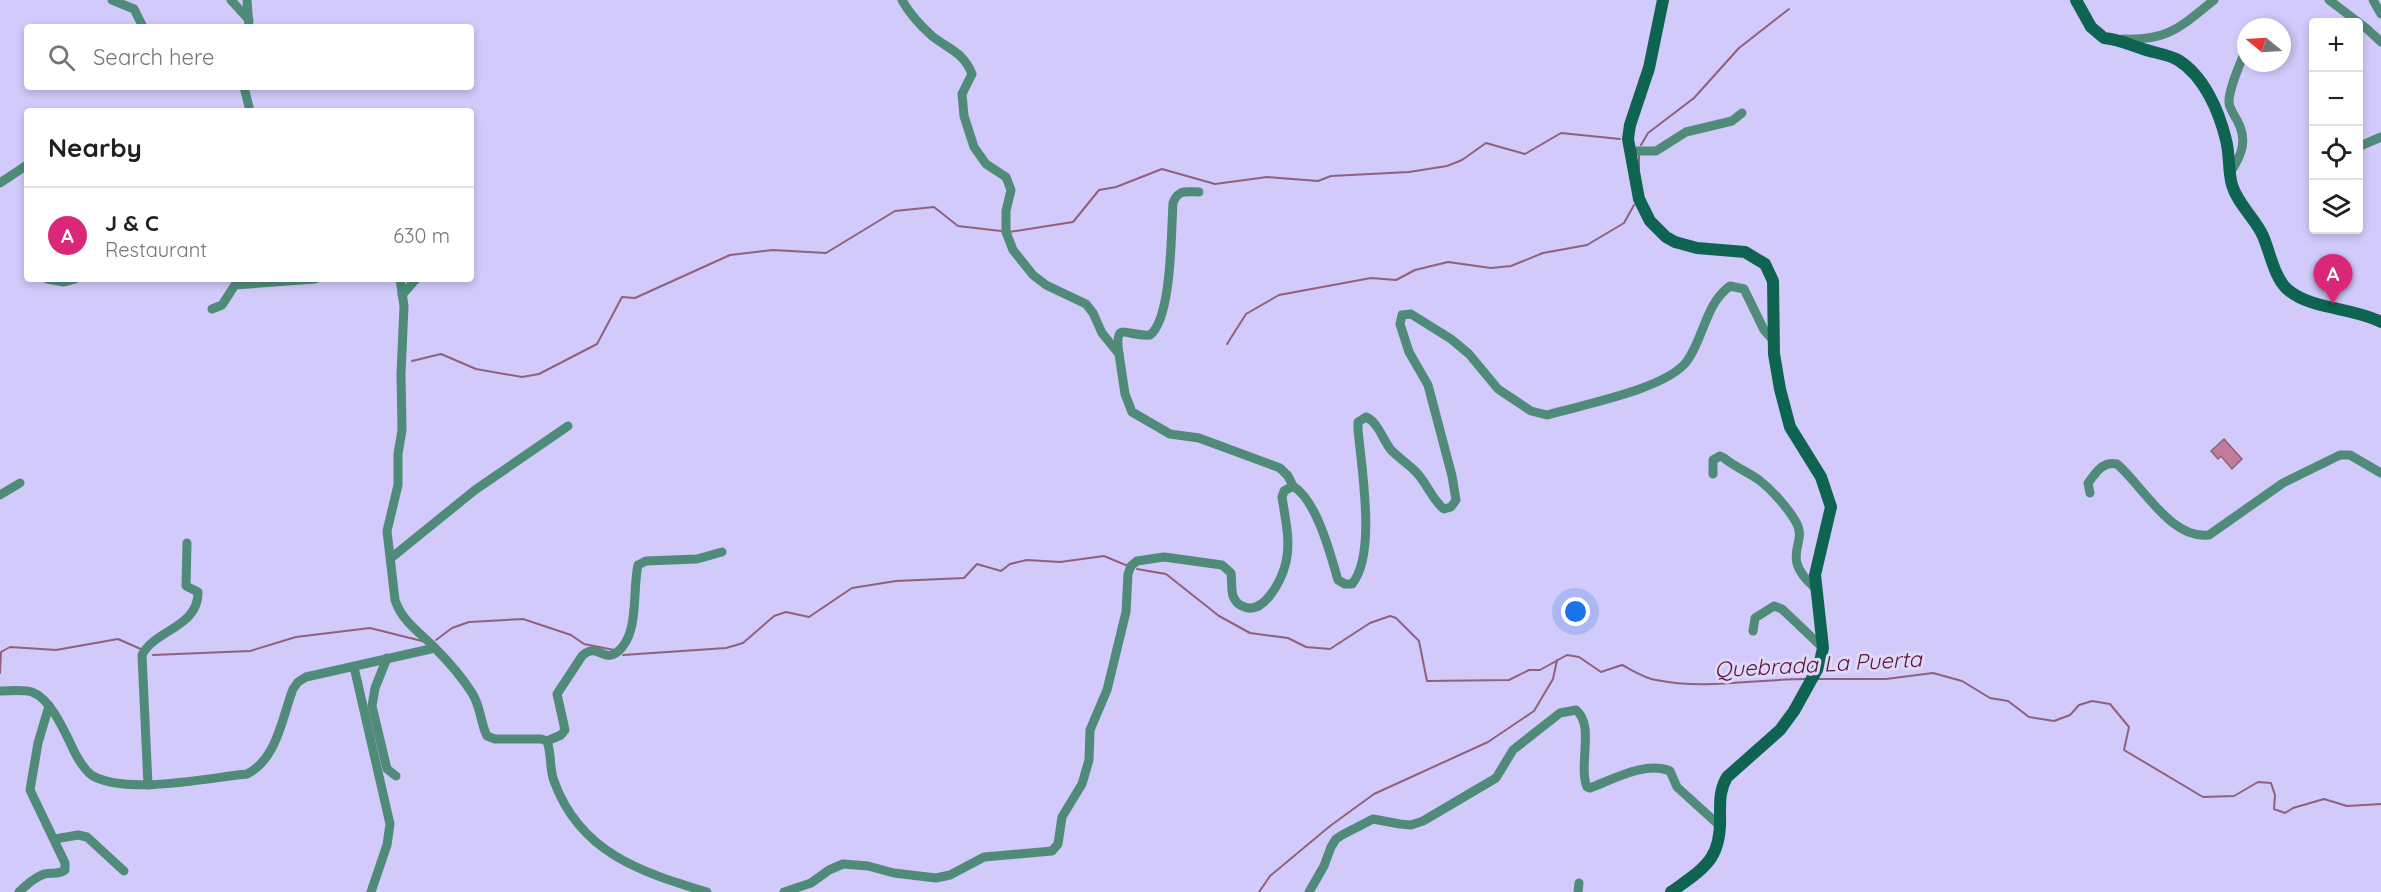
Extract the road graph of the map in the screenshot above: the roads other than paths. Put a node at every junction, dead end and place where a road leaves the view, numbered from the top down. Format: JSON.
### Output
{"nodes":[{"id":1,"x":112,"y":0,"type":"edge"},
{"id":2,"x":231,"y":0,"type":"edge"},
{"id":3,"x":247,"y":0,"type":"edge"},
{"id":4,"x":902,"y":0,"type":"edge"},
{"id":5,"x":1663,"y":0,"type":"edge"},
{"id":6,"x":2076,"y":0,"type":"edge"},
{"id":7,"x":2214,"y":0,"type":"edge"},
{"id":8,"x":2329,"y":0,"type":"edge"},
{"id":9,"x":2373,"y":0,"type":"edge"},
{"id":10,"x":2381,"y":14,"type":"edge"},
{"id":11,"x":142,"y":24,"type":"edge"},
{"id":12,"x":249,"y":24,"type":"edge"},
{"id":13,"x":2111,"y":38,"type":"junction"},
{"id":14,"x":2381,"y":42,"type":"edge"},
{"id":15,"x":2238,"y":72,"type":"edge"},
{"id":16,"x":245,"y":90,"type":"edge"},
{"id":17,"x":249,"y":108,"type":"edge"},
{"id":18,"x":1742,"y":113,"type":"dead end"},
{"id":19,"x":2381,"y":137,"type":"edge"},
{"id":20,"x":2363,"y":145,"type":"edge"},
{"id":21,"x":1630,"y":151,"type":"junction"},
{"id":22,"x":24,"y":167,"type":"edge"},
{"id":23,"x":2230,"y":173,"type":"junction"},
{"id":24,"x":0,"y":183,"type":"edge"},
{"id":25,"x":1199,"y":192,"type":"dead end"},
{"id":26,"x":275,"y":282,"type":"edge"},
{"id":27,"x":400,"y":282,"type":"edge"},
{"id":28,"x":413,"y":282,"type":"edge"},
{"id":29,"x":402,"y":295,"type":"junction"},
{"id":30,"x":212,"y":309,"type":"dead end"},
{"id":31,"x":2381,"y":322,"type":"edge"},
{"id":32,"x":1773,"y":340,"type":"junction"},
{"id":33,"x":1119,"y":354,"type":"junction"},
{"id":34,"x":568,"y":426,"type":"dead end"},
{"id":35,"x":2381,"y":473,"type":"edge"},
{"id":36,"x":1713,"y":474,"type":"dead end"},
{"id":37,"x":20,"y":483,"type":"dead end"},
{"id":38,"x":1293,"y":486,"type":"junction"},
{"id":39,"x":2090,"y":493,"type":"dead end"},
{"id":40,"x":0,"y":495,"type":"edge"},
{"id":41,"x":187,"y":543,"type":"dead end"},
{"id":42,"x":722,"y":552,"type":"dead end"},
{"id":43,"x":391,"y":558,"type":"junction"},
{"id":44,"x":1815,"y":588,"type":"junction"},
{"id":45,"x":1753,"y":631,"type":"dead end"},
{"id":46,"x":435,"y":648,"type":"junction"},
{"id":47,"x":1823,"y":648,"type":"junction"},
{"id":48,"x":387,"y":658,"type":"junction"},
{"id":49,"x":354,"y":667,"type":"junction"},
{"id":50,"x":0,"y":691,"type":"edge"},
{"id":51,"x":49,"y":706,"type":"junction"},
{"id":52,"x":547,"y":741,"type":"junction"},
{"id":53,"x":396,"y":776,"type":"dead end"},
{"id":54,"x":148,"y":785,"type":"junction"},
{"id":55,"x":1720,"y":826,"type":"junction"},
{"id":56,"x":55,"y":839,"type":"junction"},
{"id":57,"x":124,"y":871,"type":"dead end"},
{"id":58,"x":19,"y":892,"type":"edge"},
{"id":59,"x":370,"y":892,"type":"edge"},
{"id":60,"x":707,"y":892,"type":"edge"},
{"id":61,"x":784,"y":892,"type":"edge"},
{"id":62,"x":1309,"y":892,"type":"edge"},
{"id":63,"x":1671,"y":892,"type":"edge"}],
"edges":[{"from":1,"to":11,"type":"street"},
{"from":2,"to":12,"type":"street"},
{"from":3,"to":12,"type":"street"},
{"from":4,"to":33,"type":"street"},
{"from":5,"to":21,"type":"main road"},
{"from":6,"to":13,"type":"main road"},
{"from":7,"to":13,"type":"street"},
{"from":8,"to":14,"type":"street"},
{"from":9,"to":10,"type":"street"},
{"from":13,"to":23,"type":"main road"},
{"from":15,"to":23,"type":"street"},
{"from":16,"to":17,"type":"street"},
{"from":18,"to":21,"type":"street"},
{"from":19,"to":20,"type":"street"},
{"from":21,"to":32,"type":"main road"},
{"from":22,"to":24,"type":"street"},
{"from":23,"to":31,"type":"main road"},
{"from":25,"to":33,"type":"street"},
{"from":26,"to":30,"type":"street"},
{"from":27,"to":29,"type":"street"},
{"from":28,"to":29,"type":"street"},
{"from":29,"to":43,"type":"street"},
{"from":32,"to":38,"type":"street"},
{"from":32,"to":44,"type":"main road"},
{"from":33,"to":38,"type":"street"},
{"from":34,"to":43,"type":"street"},
{"from":35,"to":39,"type":"street"},
{"from":36,"to":44,"type":"street"},
{"from":37,"to":40,"type":"street"},
{"from":38,"to":61,"type":"street"},
{"from":41,"to":54,"type":"street"},
{"from":42,"to":52,"type":"street"},
{"from":43,"to":46,"type":"street"},
{"from":44,"to":47,"type":"main road"},
{"from":45,"to":47,"type":"street"},
{"from":46,"to":48,"type":"street"},
{"from":46,"to":52,"type":"street"},
{"from":47,"to":55,"type":"main road"},
{"from":48,"to":49,"type":"street"},
{"from":48,"to":53,"type":"street"},
{"from":49,"to":54,"type":"street"},
{"from":49,"to":59,"type":"street"},
{"from":50,"to":51,"type":"street"},
{"from":51,"to":54,"type":"street"},
{"from":51,"to":56,"type":"street"},
{"from":52,"to":60,"type":"street"},
{"from":55,"to":62,"type":"street"},
{"from":55,"to":63,"type":"main road"},
{"from":56,"to":57,"type":"street"},
{"from":56,"to":58,"type":"street"}]}
